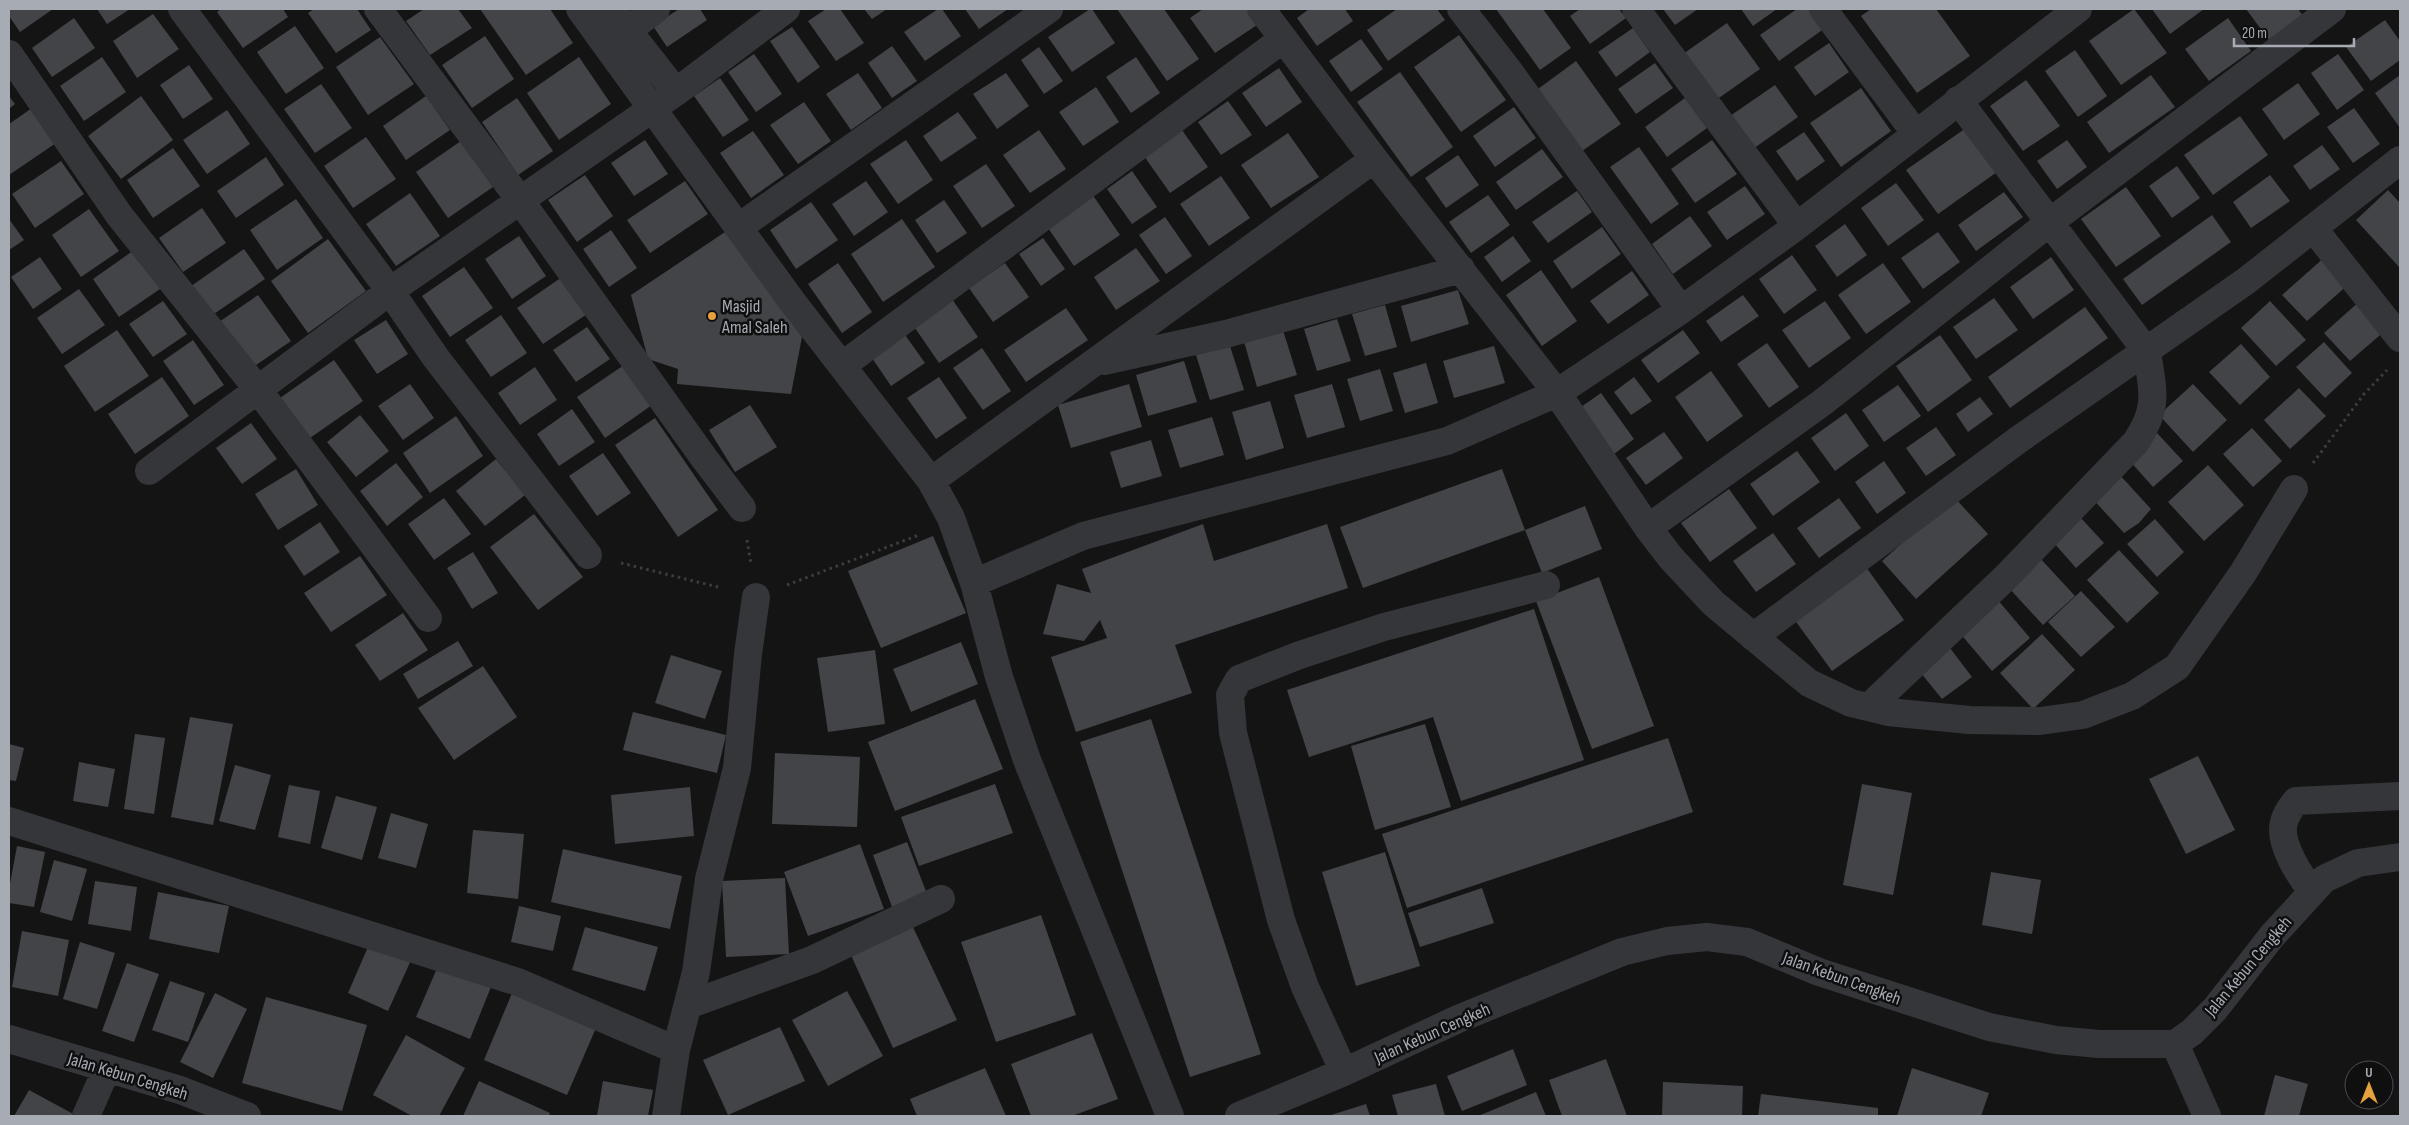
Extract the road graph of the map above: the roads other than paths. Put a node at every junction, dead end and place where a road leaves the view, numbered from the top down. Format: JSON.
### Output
{"nodes":[{"id":1,"x":182,"y":9,"type":"edge"},
{"id":2,"x":378,"y":9,"type":"edge"},
{"id":3,"x":580,"y":9,"type":"edge"},
{"id":4,"x":610,"y":9,"type":"edge"},
{"id":5,"x":656,"y":9,"type":"edge"},
{"id":6,"x":786,"y":9,"type":"edge"},
{"id":7,"x":1050,"y":9,"type":"edge"},
{"id":8,"x":1261,"y":9,"type":"edge"},
{"id":9,"x":1462,"y":9,"type":"edge"},
{"id":10,"x":1636,"y":9,"type":"edge"},
{"id":11,"x":1823,"y":9,"type":"edge"},
{"id":12,"x":2078,"y":9,"type":"edge"},
{"id":13,"x":2332,"y":9,"type":"edge"},
{"id":14,"x":627,"y":31,"type":"junction"},
{"id":15,"x":1284,"y":39,"type":"junction"},
{"id":16,"x":9,"y":54,"type":"edge"},
{"id":17,"x":676,"y":92,"type":"junction"},
{"id":18,"x":1958,"y":100,"type":"junction"},
{"id":19,"x":651,"y":109,"type":"junction"},
{"id":20,"x":1916,"y":134,"type":"junction"},
{"id":21,"x":1374,"y":159,"type":"junction"},
{"id":22,"x":2400,"y":160,"type":"edge"},
{"id":23,"x":520,"y":200,"type":"junction"},
{"id":24,"x":2050,"y":222,"type":"junction"},
{"id":25,"x":1797,"y":226,"type":"junction"},
{"id":26,"x":739,"y":227,"type":"junction"},
{"id":27,"x":2313,"y":228,"type":"junction"},
{"id":28,"x":1460,"y":269,"type":"junction"},
{"id":29,"x":390,"y":291,"type":"junction"},
{"id":30,"x":1681,"y":310,"type":"junction"},
{"id":31,"x":2400,"y":338,"type":"edge"},
{"id":32,"x":2147,"y":352,"type":"junction"},
{"id":33,"x":1092,"y":363,"type":"junction"},
{"id":34,"x":843,"y":365,"type":"junction"},
{"id":35,"x":258,"y":391,"type":"junction"},
{"id":36,"x":1557,"y":393,"type":"junction"},
{"id":37,"x":149,"y":471,"type":"dead end"},
{"id":38,"x":931,"y":481,"type":"junction"},
{"id":39,"x":2294,"y":489,"type":"road end"},
{"id":40,"x":742,"y":508,"type":"road end"},
{"id":41,"x":1648,"y":528,"type":"junction"},
{"id":42,"x":588,"y":555,"type":"dead end"},
{"id":43,"x":974,"y":583,"type":"junction"},
{"id":44,"x":1546,"y":585,"type":"dead end"},
{"id":45,"x":756,"y":597,"type":"road end"},
{"id":46,"x":428,"y":618,"type":"dead end"},
{"id":47,"x":1753,"y":637,"type":"junction"},
{"id":48,"x":1869,"y":707,"type":"junction"},
{"id":49,"x":2400,"y":796,"type":"edge"},
{"id":50,"x":9,"y":821,"type":"edge"},
{"id":51,"x":2400,"y":857,"type":"edge"},
{"id":52,"x":2312,"y":891,"type":"junction"},
{"id":53,"x":941,"y":899,"type":"dead end"},
{"id":54,"x":688,"y":1005,"type":"junction"},
{"id":55,"x":9,"y":1039,"type":"edge"},
{"id":56,"x":2175,"y":1044,"type":"junction"},
{"id":57,"x":676,"y":1050,"type":"junction"},
{"id":58,"x":108,"y":1068,"type":"junction"},
{"id":59,"x":1344,"y":1072,"type":"junction"},
{"id":60,"x":1288,"y":1106,"type":"edge"},
{"id":61,"x":86,"y":1116,"type":"edge"},
{"id":62,"x":247,"y":1116,"type":"edge"},
{"id":63,"x":666,"y":1116,"type":"edge"},
{"id":64,"x":1170,"y":1116,"type":"edge"},
{"id":65,"x":1238,"y":1116,"type":"edge"},
{"id":66,"x":2208,"y":1116,"type":"edge"}],
"edges":[{"from":1,"to":29,"type":"street"},
{"from":2,"to":23,"type":"street"},
{"from":3,"to":19,"type":"street"},
{"from":4,"to":14,"type":"street"},
{"from":5,"to":14,"type":"street"},
{"from":6,"to":17,"type":"street"},
{"from":7,"to":26,"type":"street"},
{"from":8,"to":15,"type":"street"},
{"from":9,"to":30,"type":"street"},
{"from":10,"to":25,"type":"street"},
{"from":11,"to":20,"type":"street"},
{"from":12,"to":18,"type":"street"},
{"from":13,"to":24,"type":"street"},
{"from":14,"to":17,"type":"street"},
{"from":15,"to":21,"type":"street"},
{"from":15,"to":34,"type":"street"},
{"from":16,"to":35,"type":"street"},
{"from":17,"to":19,"type":"street"},
{"from":18,"to":20,"type":"street"},
{"from":18,"to":24,"type":"street"},
{"from":19,"to":23,"type":"street"},
{"from":19,"to":26,"type":"street"},
{"from":20,"to":25,"type":"street"},
{"from":21,"to":28,"type":"street"},
{"from":21,"to":33,"type":"street"},
{"from":22,"to":27,"type":"street"},
{"from":23,"to":29,"type":"street"},
{"from":23,"to":40,"type":"street"},
{"from":24,"to":32,"type":"street"},
{"from":24,"to":41,"type":"street"},
{"from":25,"to":30,"type":"street"},
{"from":26,"to":34,"type":"street"},
{"from":27,"to":31,"type":"street"},
{"from":27,"to":32,"type":"street"},
{"from":28,"to":33,"type":"street"},
{"from":28,"to":36,"type":"street"},
{"from":29,"to":35,"type":"street"},
{"from":29,"to":42,"type":"street"},
{"from":30,"to":36,"type":"street"},
{"from":32,"to":47,"type":"street"},
{"from":32,"to":48,"type":"street"},
{"from":33,"to":38,"type":"street"},
{"from":34,"to":38,"type":"street"},
{"from":35,"to":37,"type":"street"},
{"from":35,"to":46,"type":"street"},
{"from":36,"to":41,"type":"street"},
{"from":36,"to":43,"type":"street"},
{"from":38,"to":43,"type":"street"},
{"from":39,"to":48,"type":"street"},
{"from":41,"to":47,"type":"street"},
{"from":43,"to":64,"type":"street"},
{"from":44,"to":59,"type":"street"},
{"from":45,"to":54,"type":"street"},
{"from":47,"to":48,"type":"street"},
{"from":49,"to":52,"type":"street"},
{"from":50,"to":57,"type":"street"},
{"from":51,"to":52,"type":"street","name":"Jalan Kebun Cengkeh"},
{"from":52,"to":56,"type":"street","name":"Jalan Kebun Cengkeh"},
{"from":53,"to":54,"type":"street"},
{"from":54,"to":57,"type":"street"},
{"from":55,"to":58,"type":"street","name":"Jalan Kebun Cengkeh"},
{"from":56,"to":59,"type":"street","name":"Jalan Kebun Cengkeh"},
{"from":56,"to":66,"type":"street"},
{"from":57,"to":63,"type":"street"},
{"from":58,"to":61,"type":"street"},
{"from":58,"to":62,"type":"street","name":"Jalan Kebun Cengkeh"},
{"from":59,"to":60,"type":"street","name":"Jalan Kebun Cengkeh"},
{"from":60,"to":65,"type":"street","name":"Jalan Kebun Cengkeh"}]}
